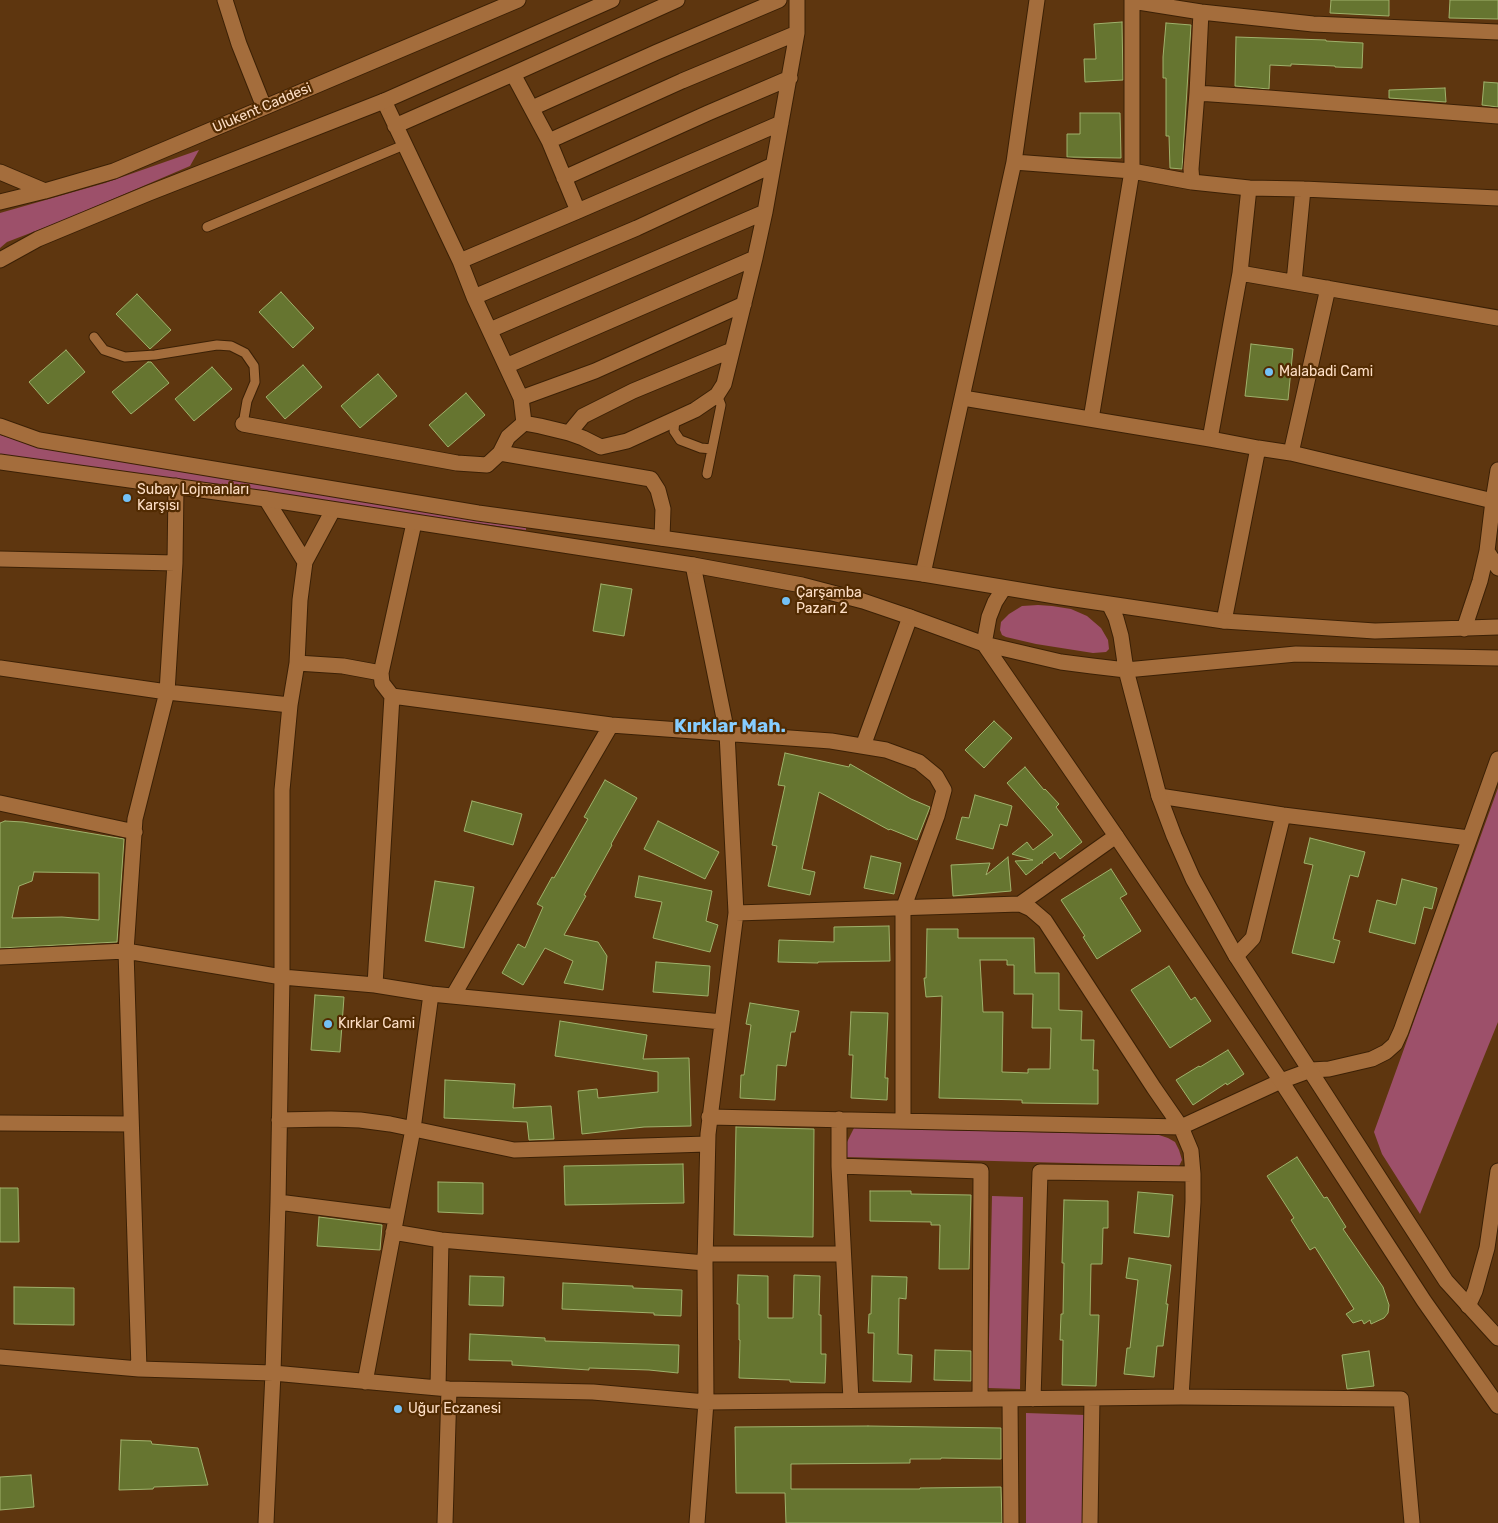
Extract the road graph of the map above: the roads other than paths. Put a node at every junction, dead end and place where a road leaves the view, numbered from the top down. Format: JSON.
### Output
{"nodes":[{"id":1,"x":225,"y":0,"type":"edge"},
{"id":2,"x":518,"y":0,"type":"edge"},
{"id":3,"x":612,"y":0,"type":"edge"},
{"id":4,"x":676,"y":0,"type":"edge"},
{"id":5,"x":778,"y":0,"type":"edge"},
{"id":6,"x":797,"y":0,"type":"edge"},
{"id":7,"x":1037,"y":0,"type":"edge"},
{"id":8,"x":1132,"y":1,"type":"edge"},
{"id":9,"x":1201,"y":12,"type":"junction"},
{"id":10,"x":1498,"y":32,"type":"edge"},
{"id":11,"x":797,"y":33,"type":"junction"},
{"id":12,"x":513,"y":74,"type":"junction"},
{"id":13,"x":790,"y":78,"type":"junction"},
{"id":14,"x":1197,"y":94,"type":"junction"},
{"id":15,"x":384,"y":101,"type":"junction"},
{"id":16,"x":264,"y":107,"type":"junction"},
{"id":17,"x":532,"y":108,"type":"junction"},
{"id":18,"x":1498,"y":116,"type":"edge"},
{"id":19,"x":781,"y":123,"type":"junction"},
{"id":20,"x":395,"y":126,"type":"junction"},
{"id":21,"x":549,"y":141,"type":"junction"},
{"id":22,"x":404,"y":145,"type":"junction"},
{"id":23,"x":1014,"y":162,"type":"junction"},
{"id":24,"x":773,"y":165,"type":"junction"},
{"id":25,"x":1132,"y":171,"type":"junction"},
{"id":26,"x":0,"y":172,"type":"edge"},
{"id":27,"x":564,"y":178,"type":"junction"},
{"id":28,"x":1192,"y":182,"type":"junction"},
{"id":29,"x":1249,"y":188,"type":"junction"},
{"id":30,"x":1303,"y":189,"type":"junction"},
{"id":31,"x":45,"y":191,"type":"junction"},
{"id":32,"x":1498,"y":198,"type":"edge"},
{"id":33,"x":0,"y":202,"type":"edge"},
{"id":34,"x":578,"y":211,"type":"junction"},
{"id":35,"x":764,"y":212,"type":"junction"},
{"id":36,"x":207,"y":227,"type":"dead end"},
{"id":37,"x":755,"y":258,"type":"junction"},
{"id":38,"x":0,"y":260,"type":"edge"},
{"id":39,"x":460,"y":260,"type":"junction"},
{"id":40,"x":1240,"y":273,"type":"junction"},
{"id":41,"x":1294,"y":282,"type":"junction"},
{"id":42,"x":1328,"y":288,"type":"junction"},
{"id":43,"x":474,"y":297,"type":"junction"},
{"id":44,"x":744,"y":304,"type":"junction"},
{"id":45,"x":1498,"y":318,"type":"edge"},
{"id":46,"x":490,"y":330,"type":"junction"},
{"id":47,"x":94,"y":337,"type":"dead end"},
{"id":48,"x":732,"y":350,"type":"junction"},
{"id":49,"x":506,"y":366,"type":"junction"},
{"id":50,"x":717,"y":395,"type":"junction"},
{"id":51,"x":521,"y":398,"type":"junction"},
{"id":52,"x":963,"y":398,"type":"junction"},
{"id":53,"x":675,"y":419,"type":"junction"},
{"id":54,"x":1091,"y":419,"type":"junction"},
{"id":55,"x":243,"y":424,"type":"joint"},
{"id":56,"x":524,"y":424,"type":"junction"},
{"id":57,"x":0,"y":426,"type":"edge"},
{"id":58,"x":569,"y":433,"type":"junction"},
{"id":59,"x":1210,"y":439,"type":"junction"},
{"id":60,"x":1258,"y":448,"type":"junction"},
{"id":61,"x":712,"y":449,"type":"junction"},
{"id":62,"x":1290,"y":452,"type":"junction"},
{"id":63,"x":500,"y":453,"type":"junction"},
{"id":64,"x":0,"y":462,"type":"edge"},
{"id":65,"x":1498,"y":470,"type":"edge"},
{"id":66,"x":706,"y":474,"type":"dead end"},
{"id":67,"x":176,"y":486,"type":"junction"},
{"id":68,"x":266,"y":499,"type":"junction"},
{"id":69,"x":1495,"y":500,"type":"edge"},
{"id":70,"x":333,"y":510,"type":"junction"},
{"id":71,"x":414,"y":523,"type":"junction"},
{"id":72,"x":662,"y":538,"type":"junction"},
{"id":73,"x":1487,"y":551,"type":"junction"},
{"id":74,"x":0,"y":559,"type":"edge"},
{"id":75,"x":305,"y":562,"type":"junction"},
{"id":76,"x":175,"y":563,"type":"junction"},
{"id":77,"x":693,"y":565,"type":"junction"},
{"id":78,"x":1498,"y":568,"type":"edge"},
{"id":79,"x":923,"y":574,"type":"junction"},
{"id":80,"x":1004,"y":588,"type":"junction"},
{"id":81,"x":1110,"y":604,"type":"junction"},
{"id":82,"x":910,"y":617,"type":"junction"},
{"id":83,"x":1224,"y":621,"type":"junction"},
{"id":84,"x":1498,"y":627,"type":"edge"},
{"id":85,"x":1464,"y":629,"type":"junction"},
{"id":86,"x":984,"y":644,"type":"junction"},
{"id":87,"x":1498,"y":658,"type":"edge"},
{"id":88,"x":297,"y":663,"type":"junction"},
{"id":89,"x":0,"y":668,"type":"edge"},
{"id":90,"x":1126,"y":670,"type":"junction"},
{"id":91,"x":381,"y":673,"type":"junction"},
{"id":92,"x":167,"y":692,"type":"junction"},
{"id":93,"x":392,"y":696,"type":"junction"},
{"id":94,"x":290,"y":705,"type":"junction"},
{"id":95,"x":611,"y":725,"type":"junction"},
{"id":96,"x":727,"y":733,"type":"junction"},
{"id":97,"x":863,"y":746,"type":"junction"},
{"id":98,"x":1498,"y":759,"type":"edge"},
{"id":99,"x":1159,"y":796,"type":"junction"},
{"id":100,"x":0,"y":803,"type":"edge"},
{"id":101,"x":1283,"y":815,"type":"junction"},
{"id":102,"x":135,"y":832,"type":"junction"},
{"id":103,"x":1116,"y":836,"type":"junction"},
{"id":104,"x":1469,"y":838,"type":"junction"},
{"id":105,"x":1020,"y":904,"type":"junction"},
{"id":106,"x":903,"y":909,"type":"junction"},
{"id":107,"x":736,"y":913,"type":"junction"},
{"id":108,"x":126,"y":951,"type":"junction"},
{"id":109,"x":1236,"y":956,"type":"junction"},
{"id":110,"x":0,"y":957,"type":"edge"},
{"id":111,"x":282,"y":977,"type":"junction"},
{"id":112,"x":375,"y":985,"type":"junction"},
{"id":113,"x":431,"y":994,"type":"junction"},
{"id":114,"x":454,"y":996,"type":"junction"},
{"id":115,"x":722,"y":1022,"type":"junction"},
{"id":116,"x":1311,"y":1070,"type":"junction"},
{"id":117,"x":1281,"y":1081,"type":"junction"},
{"id":118,"x":709,"y":1118,"type":"junction"},
{"id":119,"x":838,"y":1119,"type":"junction"},
{"id":120,"x":279,"y":1120,"type":"junction"},
{"id":121,"x":903,"y":1121,"type":"junction"},
{"id":122,"x":0,"y":1123,"type":"edge"},
{"id":123,"x":131,"y":1124,"type":"junction"},
{"id":124,"x":1181,"y":1126,"type":"junction"},
{"id":125,"x":413,"y":1129,"type":"junction"},
{"id":126,"x":707,"y":1144,"type":"junction"},
{"id":127,"x":839,"y":1166,"type":"junction"},
{"id":128,"x":1498,"y":1171,"type":"edge"},
{"id":129,"x":1193,"y":1174,"type":"junction"},
{"id":130,"x":278,"y":1202,"type":"junction"},
{"id":131,"x":395,"y":1224,"type":"junction"},
{"id":132,"x":441,"y":1240,"type":"junction"},
{"id":133,"x":843,"y":1254,"type":"junction"},
{"id":134,"x":705,"y":1259,"type":"junction"},
{"id":135,"x":1468,"y":1306,"type":"junction"},
{"id":136,"x":1498,"y":1338,"type":"edge"},
{"id":137,"x":0,"y":1357,"type":"edge"},
{"id":138,"x":138,"y":1369,"type":"junction"},
{"id":139,"x":273,"y":1374,"type":"junction"},
{"id":140,"x":365,"y":1382,"type":"junction"},
{"id":141,"x":444,"y":1388,"type":"junction"},
{"id":142,"x":1181,"y":1397,"type":"junction"},
{"id":143,"x":1092,"y":1398,"type":"junction"},
{"id":144,"x":980,"y":1399,"type":"junction"},
{"id":145,"x":1010,"y":1399,"type":"junction"},
{"id":146,"x":1033,"y":1399,"type":"junction"},
{"id":147,"x":851,"y":1400,"type":"junction"},
{"id":148,"x":706,"y":1402,"type":"junction"},
{"id":149,"x":1498,"y":1406,"type":"edge"},
{"id":150,"x":266,"y":1523,"type":"edge"},
{"id":151,"x":445,"y":1523,"type":"edge"},
{"id":152,"x":697,"y":1523,"type":"edge"},
{"id":153,"x":1011,"y":1523,"type":"edge"},
{"id":154,"x":1090,"y":1523,"type":"edge"},
{"id":155,"x":1412,"y":1523,"type":"edge"}],
"edges":[{"from":1,"to":16,"type":"street"},
{"from":2,"to":16,"type":"street","name":"Ulukent Caddesi"},
{"from":3,"to":15,"type":"street"},
{"from":4,"to":12,"type":"street"},
{"from":5,"to":17,"type":"street"},
{"from":6,"to":11,"type":"street"},
{"from":7,"to":23,"type":"street"},
{"from":8,"to":9,"type":"street"},
{"from":8,"to":25,"type":"street"},
{"from":9,"to":10,"type":"street"},
{"from":9,"to":14,"type":"street"},
{"from":11,"to":13,"type":"street"},
{"from":11,"to":21,"type":"street"},
{"from":12,"to":17,"type":"street"},
{"from":12,"to":20,"type":"street"},
{"from":13,"to":19,"type":"street"},
{"from":13,"to":27,"type":"street"},
{"from":14,"to":18,"type":"street"},
{"from":14,"to":28,"type":"street"},
{"from":15,"to":20,"type":"street"},
{"from":15,"to":38,"type":"street"},
{"from":16,"to":31,"type":"street","name":"Ulukent Caddesi"},
{"from":17,"to":21,"type":"street"},
{"from":19,"to":24,"type":"street"},
{"from":19,"to":34,"type":"street"},
{"from":20,"to":22,"type":"street"},
{"from":21,"to":27,"type":"street"},
{"from":22,"to":36,"type":"lane"},
{"from":22,"to":39,"type":"street"},
{"from":23,"to":25,"type":"street"},
{"from":23,"to":52,"type":"street"},
{"from":24,"to":35,"type":"street"},
{"from":24,"to":43,"type":"street"},
{"from":25,"to":28,"type":"street"},
{"from":25,"to":54,"type":"street"},
{"from":26,"to":31,"type":"street"},
{"from":27,"to":34,"type":"street"},
{"from":28,"to":29,"type":"street"},
{"from":29,"to":30,"type":"street"},
{"from":29,"to":40,"type":"street"},
{"from":30,"to":32,"type":"street"},
{"from":30,"to":41,"type":"street"},
{"from":31,"to":33,"type":"street","name":"Ulukent Caddesi"},
{"from":34,"to":39,"type":"street"},
{"from":35,"to":37,"type":"street"},
{"from":35,"to":46,"type":"street"},
{"from":37,"to":44,"type":"street"},
{"from":37,"to":49,"type":"street"},
{"from":39,"to":43,"type":"street"},
{"from":40,"to":41,"type":"street"},
{"from":40,"to":59,"type":"street"},
{"from":41,"to":42,"type":"street"},
{"from":42,"to":45,"type":"street"},
{"from":42,"to":62,"type":"street"},
{"from":43,"to":46,"type":"street"},
{"from":44,"to":48,"type":"street"},
{"from":44,"to":51,"type":"street"},
{"from":46,"to":49,"type":"street"},
{"from":47,"to":55,"type":"lane"},
{"from":48,"to":50,"type":"street"},
{"from":48,"to":58,"type":"street"},
{"from":49,"to":51,"type":"street"},
{"from":50,"to":53,"type":"street"},
{"from":50,"to":61,"type":"lane"},
{"from":51,"to":56,"type":"street"},
{"from":52,"to":54,"type":"street"},
{"from":52,"to":79,"type":"street"},
{"from":53,"to":58,"type":"street"},
{"from":53,"to":61,"type":"lane"},
{"from":54,"to":59,"type":"street"},
{"from":55,"to":63,"type":"street"},
{"from":56,"to":58,"type":"street"},
{"from":56,"to":63,"type":"street"},
{"from":57,"to":72,"type":"street"},
{"from":59,"to":60,"type":"street"},
{"from":60,"to":62,"type":"street"},
{"from":60,"to":83,"type":"street"},
{"from":61,"to":66,"type":"lane"},
{"from":62,"to":69,"type":"street"},
{"from":63,"to":72,"type":"street"},
{"from":64,"to":67,"type":"street"},
{"from":65,"to":69,"type":"street"},
{"from":67,"to":68,"type":"street"},
{"from":67,"to":76,"type":"street"},
{"from":68,"to":70,"type":"street"},
{"from":68,"to":75,"type":"street"},
{"from":69,"to":73,"type":"street"},
{"from":70,"to":71,"type":"street"},
{"from":70,"to":75,"type":"street"},
{"from":71,"to":77,"type":"street"},
{"from":71,"to":91,"type":"street"},
{"from":72,"to":79,"type":"street"},
{"from":73,"to":78,"type":"street"},
{"from":73,"to":85,"type":"street"},
{"from":74,"to":76,"type":"street"},
{"from":75,"to":88,"type":"street"},
{"from":76,"to":92,"type":"street"},
{"from":77,"to":82,"type":"street"},
{"from":77,"to":96,"type":"street"},
{"from":79,"to":80,"type":"street"},
{"from":80,"to":81,"type":"street"},
{"from":80,"to":86,"type":"street"},
{"from":81,"to":83,"type":"street"},
{"from":81,"to":90,"type":"street"},
{"from":82,"to":86,"type":"street"},
{"from":82,"to":97,"type":"street"},
{"from":83,"to":85,"type":"street"},
{"from":84,"to":85,"type":"street"},
{"from":86,"to":90,"type":"street"},
{"from":86,"to":103,"type":"street"},
{"from":87,"to":90,"type":"street"},
{"from":88,"to":91,"type":"street"},
{"from":88,"to":94,"type":"street"},
{"from":89,"to":92,"type":"street"},
{"from":90,"to":99,"type":"street"},
{"from":91,"to":93,"type":"street"},
{"from":92,"to":94,"type":"street"},
{"from":92,"to":102,"type":"street"},
{"from":93,"to":95,"type":"street"},
{"from":93,"to":112,"type":"street"},
{"from":94,"to":111,"type":"street"},
{"from":95,"to":96,"type":"street"},
{"from":95,"to":114,"type":"street"},
{"from":96,"to":97,"type":"street"},
{"from":96,"to":107,"type":"street"},
{"from":97,"to":106,"type":"street"},
{"from":98,"to":104,"type":"street"},
{"from":99,"to":101,"type":"street"},
{"from":99,"to":109,"type":"street"},
{"from":100,"to":102,"type":"street"},
{"from":101,"to":104,"type":"street"},
{"from":101,"to":109,"type":"street"},
{"from":102,"to":108,"type":"street"},
{"from":103,"to":105,"type":"street"},
{"from":103,"to":117,"type":"street"},
{"from":104,"to":116,"type":"street"},
{"from":105,"to":106,"type":"street"},
{"from":105,"to":124,"type":"street"},
{"from":106,"to":107,"type":"street"},
{"from":106,"to":121,"type":"street"},
{"from":107,"to":115,"type":"street"},
{"from":108,"to":110,"type":"street"},
{"from":108,"to":111,"type":"street"},
{"from":108,"to":123,"type":"street"},
{"from":109,"to":116,"type":"street"},
{"from":111,"to":112,"type":"street"},
{"from":111,"to":120,"type":"street"},
{"from":112,"to":113,"type":"street"},
{"from":113,"to":114,"type":"street"},
{"from":113,"to":125,"type":"street"},
{"from":114,"to":115,"type":"street"},
{"from":115,"to":118,"type":"street"},
{"from":116,"to":117,"type":"street"},
{"from":116,"to":135,"type":"street"},
{"from":117,"to":124,"type":"street"},
{"from":117,"to":149,"type":"street"},
{"from":118,"to":119,"type":"street"},
{"from":118,"to":126,"type":"street"},
{"from":119,"to":121,"type":"street"},
{"from":119,"to":127,"type":"street"},
{"from":120,"to":125,"type":"street"},
{"from":120,"to":130,"type":"street"},
{"from":121,"to":124,"type":"street"},
{"from":122,"to":123,"type":"street"},
{"from":123,"to":138,"type":"street"},
{"from":124,"to":129,"type":"street"},
{"from":125,"to":126,"type":"street"},
{"from":125,"to":131,"type":"street"},
{"from":126,"to":134,"type":"street"},
{"from":127,"to":133,"type":"street"},
{"from":127,"to":144,"type":"street"},
{"from":128,"to":135,"type":"street"},
{"from":129,"to":142,"type":"street"},
{"from":129,"to":146,"type":"street"},
{"from":130,"to":131,"type":"street"},
{"from":130,"to":139,"type":"street"},
{"from":131,"to":132,"type":"street"},
{"from":131,"to":140,"type":"street"},
{"from":132,"to":134,"type":"street"},
{"from":132,"to":141,"type":"street"},
{"from":133,"to":134,"type":"street"},
{"from":133,"to":147,"type":"street"},
{"from":134,"to":148,"type":"street"},
{"from":135,"to":136,"type":"street"},
{"from":137,"to":138,"type":"street"},
{"from":138,"to":139,"type":"street"},
{"from":139,"to":140,"type":"street"},
{"from":139,"to":150,"type":"street"},
{"from":140,"to":141,"type":"street"},
{"from":141,"to":148,"type":"street"},
{"from":141,"to":151,"type":"street"},
{"from":142,"to":143,"type":"street"},
{"from":142,"to":155,"type":"street"},
{"from":143,"to":146,"type":"street"},
{"from":143,"to":154,"type":"street"},
{"from":144,"to":145,"type":"street"},
{"from":144,"to":147,"type":"street"},
{"from":145,"to":146,"type":"street"},
{"from":145,"to":153,"type":"street"},
{"from":147,"to":148,"type":"street"},
{"from":148,"to":152,"type":"street"}]}
